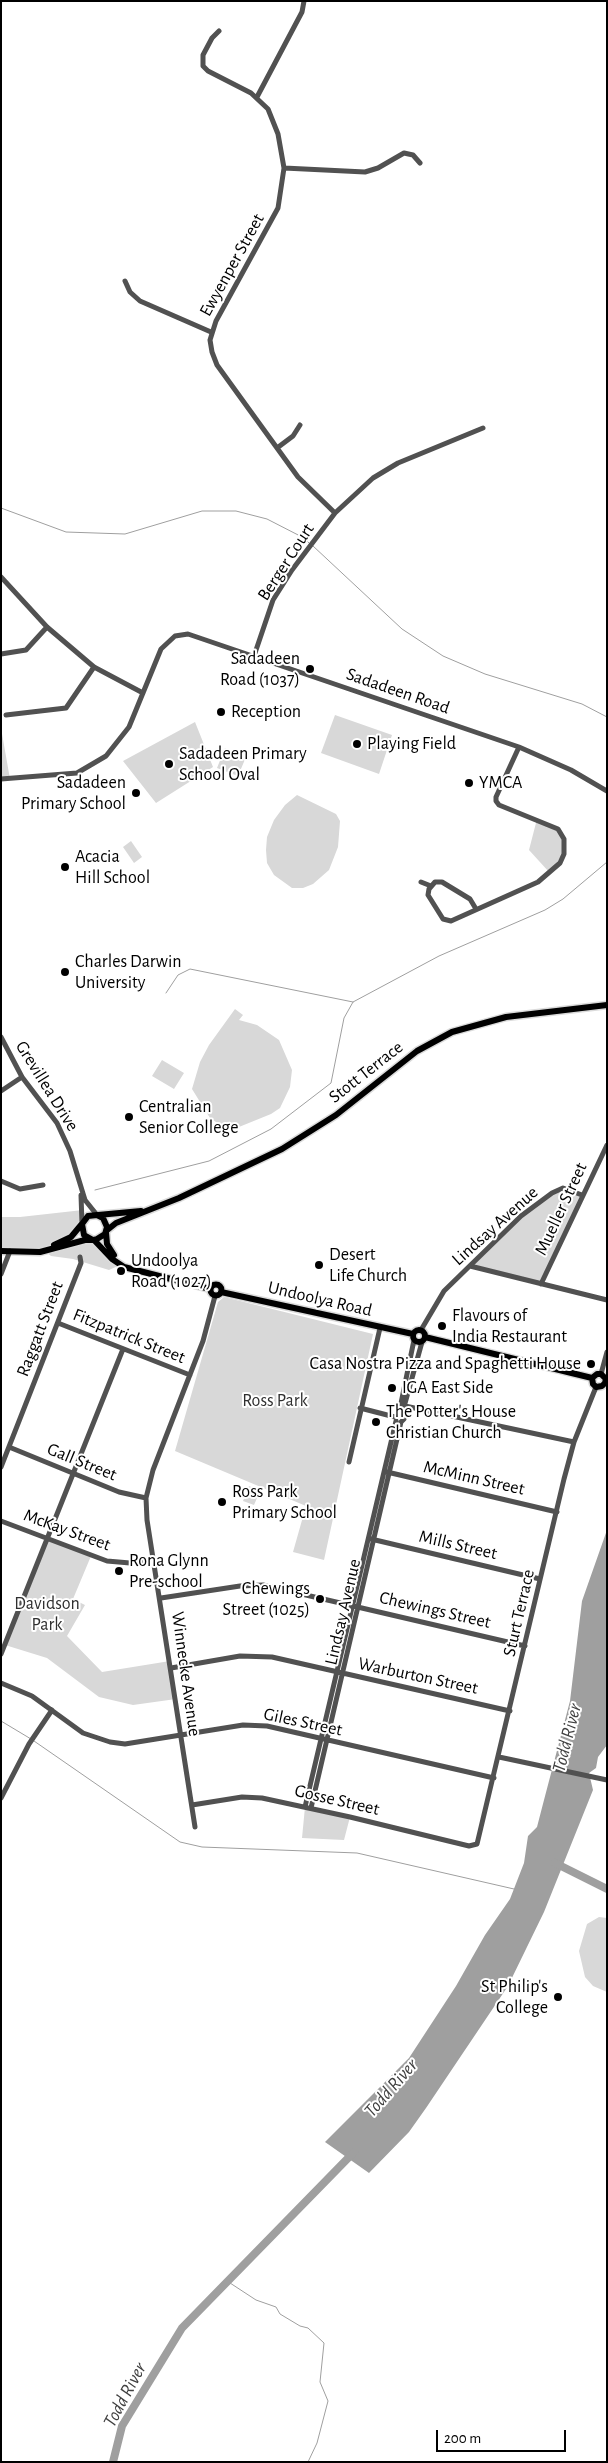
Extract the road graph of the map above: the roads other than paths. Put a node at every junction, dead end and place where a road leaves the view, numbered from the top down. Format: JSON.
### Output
{"nodes":[{"id":1,"x":304,"y":1,"type":"edge"},
{"id":2,"x":219,"y":31,"type":"dead end"},
{"id":3,"x":257,"y":97,"type":"junction"},
{"id":4,"x":420,"y":163,"type":"dead end"},
{"id":5,"x":284,"y":168,"type":"junction"},
{"id":6,"x":126,"y":281,"type":"dead end"},
{"id":7,"x":211,"y":332,"type":"junction"},
{"id":8,"x":300,"y":425,"type":"dead end"},
{"id":9,"x":482,"y":428,"type":"dead end"},
{"id":10,"x":277,"y":448,"type":"junction"},
{"id":11,"x":335,"y":513,"type":"junction"},
{"id":12,"x":1,"y":577,"type":"edge"},
{"id":13,"x":47,"y":627,"type":"junction"},
{"id":14,"x":1,"y":654,"type":"edge"},
{"id":15,"x":254,"y":656,"type":"junction"},
{"id":16,"x":94,"y":667,"type":"junction"},
{"id":17,"x":143,"y":693,"type":"junction"},
{"id":18,"x":6,"y":715,"type":"dead end"},
{"id":19,"x":519,"y":747,"type":"junction"},
{"id":20,"x":1,"y":779,"type":"edge"},
{"id":21,"x":607,"y":791,"type":"edge"},
{"id":22,"x":421,"y":882,"type":"dead end"},
{"id":23,"x":431,"y":886,"type":"junction"},
{"id":24,"x":476,"y":909,"type":"junction"},
{"id":25,"x":607,"y":1006,"type":"edge"},
{"id":26,"x":1,"y":1037,"type":"edge"},
{"id":27,"x":22,"y":1077,"type":"junction"},
{"id":28,"x":1,"y":1091,"type":"edge"},
{"id":29,"x":607,"y":1145,"type":"edge"},
{"id":30,"x":78,"y":1180,"type":"junction"},
{"id":31,"x":1,"y":1181,"type":"edge"},
{"id":32,"x":43,"y":1185,"type":"dead end"},
{"id":33,"x":582,"y":1195,"type":"junction"},
{"id":34,"x":159,"y":1207,"type":"junction"},
{"id":35,"x":97,"y":1215,"type":"junction"},
{"id":36,"x":82,"y":1224,"type":"junction"},
{"id":37,"x":106,"y":1231,"type":"junction"},
{"id":38,"x":93,"y":1240,"type":"junction"},
{"id":39,"x":1,"y":1251,"type":"edge"},
{"id":40,"x":10,"y":1252,"type":"junction"},
{"id":41,"x":26,"y":1252,"type":"junction"},
{"id":42,"x":80,"y":1257,"type":"dead end"},
{"id":43,"x":470,"y":1266,"type":"junction"},
{"id":44,"x":136,"y":1270,"type":"junction"},
{"id":45,"x":1,"y":1274,"type":"edge"},
{"id":46,"x":541,"y":1284,"type":"junction"},
{"id":47,"x":210,"y":1289,"type":"junction"},
{"id":48,"x":218,"y":1294,"type":"junction"},
{"id":49,"x":607,"y":1300,"type":"edge"},
{"id":50,"x":58,"y":1323,"type":"junction"},
{"id":51,"x":380,"y":1328,"type":"junction"},
{"id":52,"x":421,"y":1330,"type":"joint"},
{"id":53,"x":419,"y":1338,"type":"junction"},
{"id":54,"x":123,"y":1350,"type":"junction"},
{"id":55,"x":607,"y":1352,"type":"edge"},
{"id":56,"x":601,"y":1374,"type":"junction"},
{"id":57,"x":190,"y":1375,"type":"junction"},
{"id":58,"x":592,"y":1378,"type":"junction"},
{"id":59,"x":606,"y":1384,"type":"edge"},
{"id":60,"x":596,"y":1387,"type":"junction"},
{"id":61,"x":405,"y":1406,"type":"junction"},
{"id":62,"x":360,"y":1408,"type":"junction"},
{"id":63,"x":398,"y":1417,"type":"junction"},
{"id":64,"x":574,"y":1442,"type":"junction"},
{"id":65,"x":9,"y":1448,"type":"junction"},
{"id":66,"x":349,"y":1462,"type":"dead end"},
{"id":67,"x":1,"y":1467,"type":"edge"},
{"id":68,"x":387,"y":1472,"type":"junction"},
{"id":69,"x":73,"y":1473,"type":"junction"},
{"id":70,"x":146,"y":1498,"type":"junction"},
{"id":71,"x":557,"y":1512,"type":"junction"},
{"id":72,"x":1,"y":1520,"type":"edge"},
{"id":73,"x":368,"y":1538,"type":"junction"},
{"id":74,"x":47,"y":1539,"type":"junction"},
{"id":75,"x":375,"y":1540,"type":"junction"},
{"id":76,"x":154,"y":1561,"type":"junction"},
{"id":77,"x":540,"y":1579,"type":"junction"},
{"id":78,"x":161,"y":1598,"type":"junction"},
{"id":79,"x":352,"y":1605,"type":"junction"},
{"id":80,"x":358,"y":1606,"type":"junction"},
{"id":81,"x":526,"y":1646,"type":"junction"},
{"id":82,"x":1,"y":1654,"type":"edge"},
{"id":83,"x":172,"y":1668,"type":"junction"},
{"id":84,"x":336,"y":1672,"type":"junction"},
{"id":85,"x":343,"y":1674,"type":"junction"},
{"id":86,"x":1,"y":1683,"type":"edge"},
{"id":87,"x":52,"y":1710,"type":"junction"},
{"id":88,"x":510,"y":1711,"type":"junction"},
{"id":89,"x":180,"y":1735,"type":"junction"},
{"id":90,"x":321,"y":1739,"type":"junction"},
{"id":91,"x":328,"y":1741,"type":"junction"},
{"id":92,"x":500,"y":1757,"type":"junction"},
{"id":93,"x":494,"y":1778,"type":"junction"},
{"id":94,"x":607,"y":1780,"type":"edge"},
{"id":95,"x":1,"y":1798,"type":"edge"},
{"id":96,"x":192,"y":1805,"type":"junction"},
{"id":97,"x":305,"y":1807,"type":"junction"},
{"id":98,"x":312,"y":1808,"type":"junction"},
{"id":99,"x":195,"y":1828,"type":"dead end"},
{"id":100,"x":474,"y":1846,"type":"joint"}],
"edges":[{"from":1,"to":3,"type":"street"},
{"from":2,"to":3,"type":"street","name":"Ewyenper Street"},
{"from":3,"to":5,"type":"street","name":"Ewyenper Street"},
{"from":4,"to":5,"type":"street"},
{"from":5,"to":7,"type":"street","name":"Ewyenper Street"},
{"from":6,"to":7,"type":"street"},
{"from":7,"to":10,"type":"street","name":"Ewyenper Street"},
{"from":8,"to":10,"type":"street"},
{"from":9,"to":11,"type":"street","name":"Berger Court"},
{"from":10,"to":11,"type":"street","name":"Ewyenper Street"},
{"from":11,"to":15,"type":"street","name":"Berger Court"},
{"from":12,"to":13,"type":"street"},
{"from":13,"to":14,"type":"street"},
{"from":13,"to":16,"type":"street"},
{"from":15,"to":17,"type":"street","name":"Sadadeen Road"},
{"from":15,"to":19,"type":"street","name":"Sadadeen Road"},
{"from":16,"to":17,"type":"street"},
{"from":16,"to":18,"type":"street"},
{"from":17,"to":20,"type":"street"},
{"from":19,"to":21,"type":"street","name":"Sadadeen Road"},
{"from":19,"to":24,"type":"street"},
{"from":22,"to":23,"type":"street"},
{"from":23,"to":24,"type":"street"},
{"from":23,"to":24,"type":"street"},
{"from":25,"to":34,"type":"main road","name":"Stott Terrace"},
{"from":26,"to":27,"type":"street","name":"Grevillea Drive"},
{"from":27,"to":28,"type":"street"},
{"from":27,"to":30,"type":"street","name":"Grevillea Drive"},
{"from":29,"to":33,"type":"street","name":"Mueller Street"},
{"from":30,"to":35,"type":"street","name":"Grevillea Drive"},
{"from":30,"to":36,"type":"street","name":"Grevillea Drive"},
{"from":31,"to":32,"type":"street"},
{"from":33,"to":43,"type":"street","name":"Lindsay Avenue"},
{"from":33,"to":46,"type":"street","name":"Mueller Street"},
{"from":34,"to":35,"type":"main road","name":"Stott Terrace"},
{"from":34,"to":37,"type":"main road","name":"Stott Terrace"},
{"from":35,"to":36,"type":"main road"},
{"from":35,"to":37,"type":"main road"},
{"from":36,"to":38,"type":"main road"},
{"from":36,"to":41,"type":"main road"},
{"from":37,"to":38,"type":"main road"},
{"from":37,"to":44,"type":"main road"},
{"from":38,"to":41,"type":"main road"},
{"from":38,"to":44,"type":"main road"},
{"from":39,"to":40,"type":"main road"},
{"from":40,"to":41,"type":"main road"},
{"from":40,"to":45,"type":"street"},
{"from":42,"to":50,"type":"street","name":"Raggatt Street"},
{"from":43,"to":46,"type":"street"},
{"from":43,"to":52,"type":"street","name":"Lindsay Avenue"},
{"from":44,"to":47,"type":"main road"},
{"from":46,"to":49,"type":"street"},
{"from":47,"to":48,"type":"main road"},
{"from":47,"to":48,"type":"main road","name":"Undoolya Road"},
{"from":48,"to":51,"type":"main road","name":"Undoolya Road"},
{"from":48,"to":57,"type":"street","name":"Winnecke Avenue"},
{"from":50,"to":54,"type":"street","name":"Fitzpatrick Street"},
{"from":50,"to":65,"type":"street","name":"Raggatt Street"},
{"from":51,"to":53,"type":"main road","name":"Undoolya Road"},
{"from":51,"to":62,"type":"street"},
{"from":52,"to":53,"type":"main road"},
{"from":53,"to":58,"type":"main road","name":"Undoolya Road"},
{"from":53,"to":61,"type":"street","name":"Lindsay Avenue"},
{"from":53,"to":63,"type":"street","name":"Lindsay Avenue"},
{"from":54,"to":57,"type":"street","name":"Fitzpatrick Street"},
{"from":54,"to":69,"type":"street"},
{"from":55,"to":56,"type":"street"},
{"from":56,"to":58,"type":"main road"},
{"from":56,"to":59,"type":"main road"},
{"from":57,"to":70,"type":"street","name":"Winnecke Avenue"},
{"from":58,"to":60,"type":"main road"},
{"from":59,"to":60,"type":"main road"},
{"from":60,"to":64,"type":"street","name":"Sturt Terrace"},
{"from":61,"to":63,"type":"street","name":"Lindsay Avenue"},
{"from":61,"to":64,"type":"street"},
{"from":62,"to":63,"type":"street"},
{"from":62,"to":66,"type":"street"},
{"from":63,"to":68,"type":"street","name":"Lindsay Avenue"},
{"from":64,"to":71,"type":"street","name":"Sturt Terrace"},
{"from":65,"to":67,"type":"street","name":"Raggatt Street"},
{"from":65,"to":69,"type":"street","name":"Gall Street"},
{"from":68,"to":71,"type":"street","name":"McMinn Street"},
{"from":68,"to":73,"type":"street","name":"Lindsay Avenue"},
{"from":68,"to":75,"type":"street","name":"Lindsay Avenue"},
{"from":69,"to":70,"type":"street","name":"Gall Street"},
{"from":69,"to":74,"type":"street"},
{"from":70,"to":76,"type":"street","name":"Winnecke Avenue"},
{"from":71,"to":77,"type":"street","name":"Sturt Terrace"},
{"from":72,"to":74,"type":"street","name":"McKay Street"},
{"from":73,"to":75,"type":"street","name":"Mills Street"},
{"from":73,"to":79,"type":"street","name":"Lindsay Avenue"},
{"from":74,"to":76,"type":"street","name":"McKay Street"},
{"from":74,"to":82,"type":"street"},
{"from":75,"to":77,"type":"street","name":"Mills Street"},
{"from":75,"to":80,"type":"street","name":"Lindsay Avenue"},
{"from":76,"to":78,"type":"street","name":"Winnecke Avenue"},
{"from":77,"to":81,"type":"street","name":"Sturt Terrace"},
{"from":78,"to":79,"type":"street","name":"Chewings Street"},
{"from":78,"to":83,"type":"street","name":"Winnecke Avenue"},
{"from":79,"to":80,"type":"street","name":"Chewings Street"},
{"from":79,"to":84,"type":"street","name":"Lindsay Avenue"},
{"from":80,"to":81,"type":"street","name":"Chewings Street"},
{"from":80,"to":85,"type":"street","name":"Lindsay Avenue"},
{"from":81,"to":88,"type":"street","name":"Sturt Terrace"},
{"from":83,"to":84,"type":"street","name":"Warburton Street"},
{"from":83,"to":89,"type":"street","name":"Winnecke Avenue"},
{"from":84,"to":85,"type":"street","name":"Warburton Street"},
{"from":84,"to":90,"type":"street","name":"Lindsay Avenue"},
{"from":85,"to":88,"type":"street","name":"Warburton Street"},
{"from":85,"to":91,"type":"street","name":"Lindsay Avenue"},
{"from":86,"to":87,"type":"street","name":"Giles Street"},
{"from":87,"to":89,"type":"street","name":"Giles Street"},
{"from":87,"to":95,"type":"street"},
{"from":88,"to":92,"type":"street","name":"Sturt Terrace"},
{"from":89,"to":90,"type":"street","name":"Giles Street"},
{"from":89,"to":96,"type":"street","name":"Winnecke Avenue"},
{"from":90,"to":91,"type":"street","name":"Giles Street"},
{"from":90,"to":97,"type":"street","name":"Lindsay Avenue"},
{"from":91,"to":93,"type":"street","name":"Giles Street"},
{"from":91,"to":98,"type":"street","name":"Lindsay Avenue"},
{"from":92,"to":93,"type":"street","name":"Sturt Terrace"},
{"from":92,"to":94,"type":"street"},
{"from":93,"to":100,"type":"street","name":"Sturt Terrace"},
{"from":96,"to":97,"type":"street","name":"Gosse Street"},
{"from":96,"to":99,"type":"street","name":"Winnecke Avenue"},
{"from":97,"to":98,"type":"street","name":"Gosse Street"},
{"from":98,"to":100,"type":"street","name":"Gosse Street"}]}
